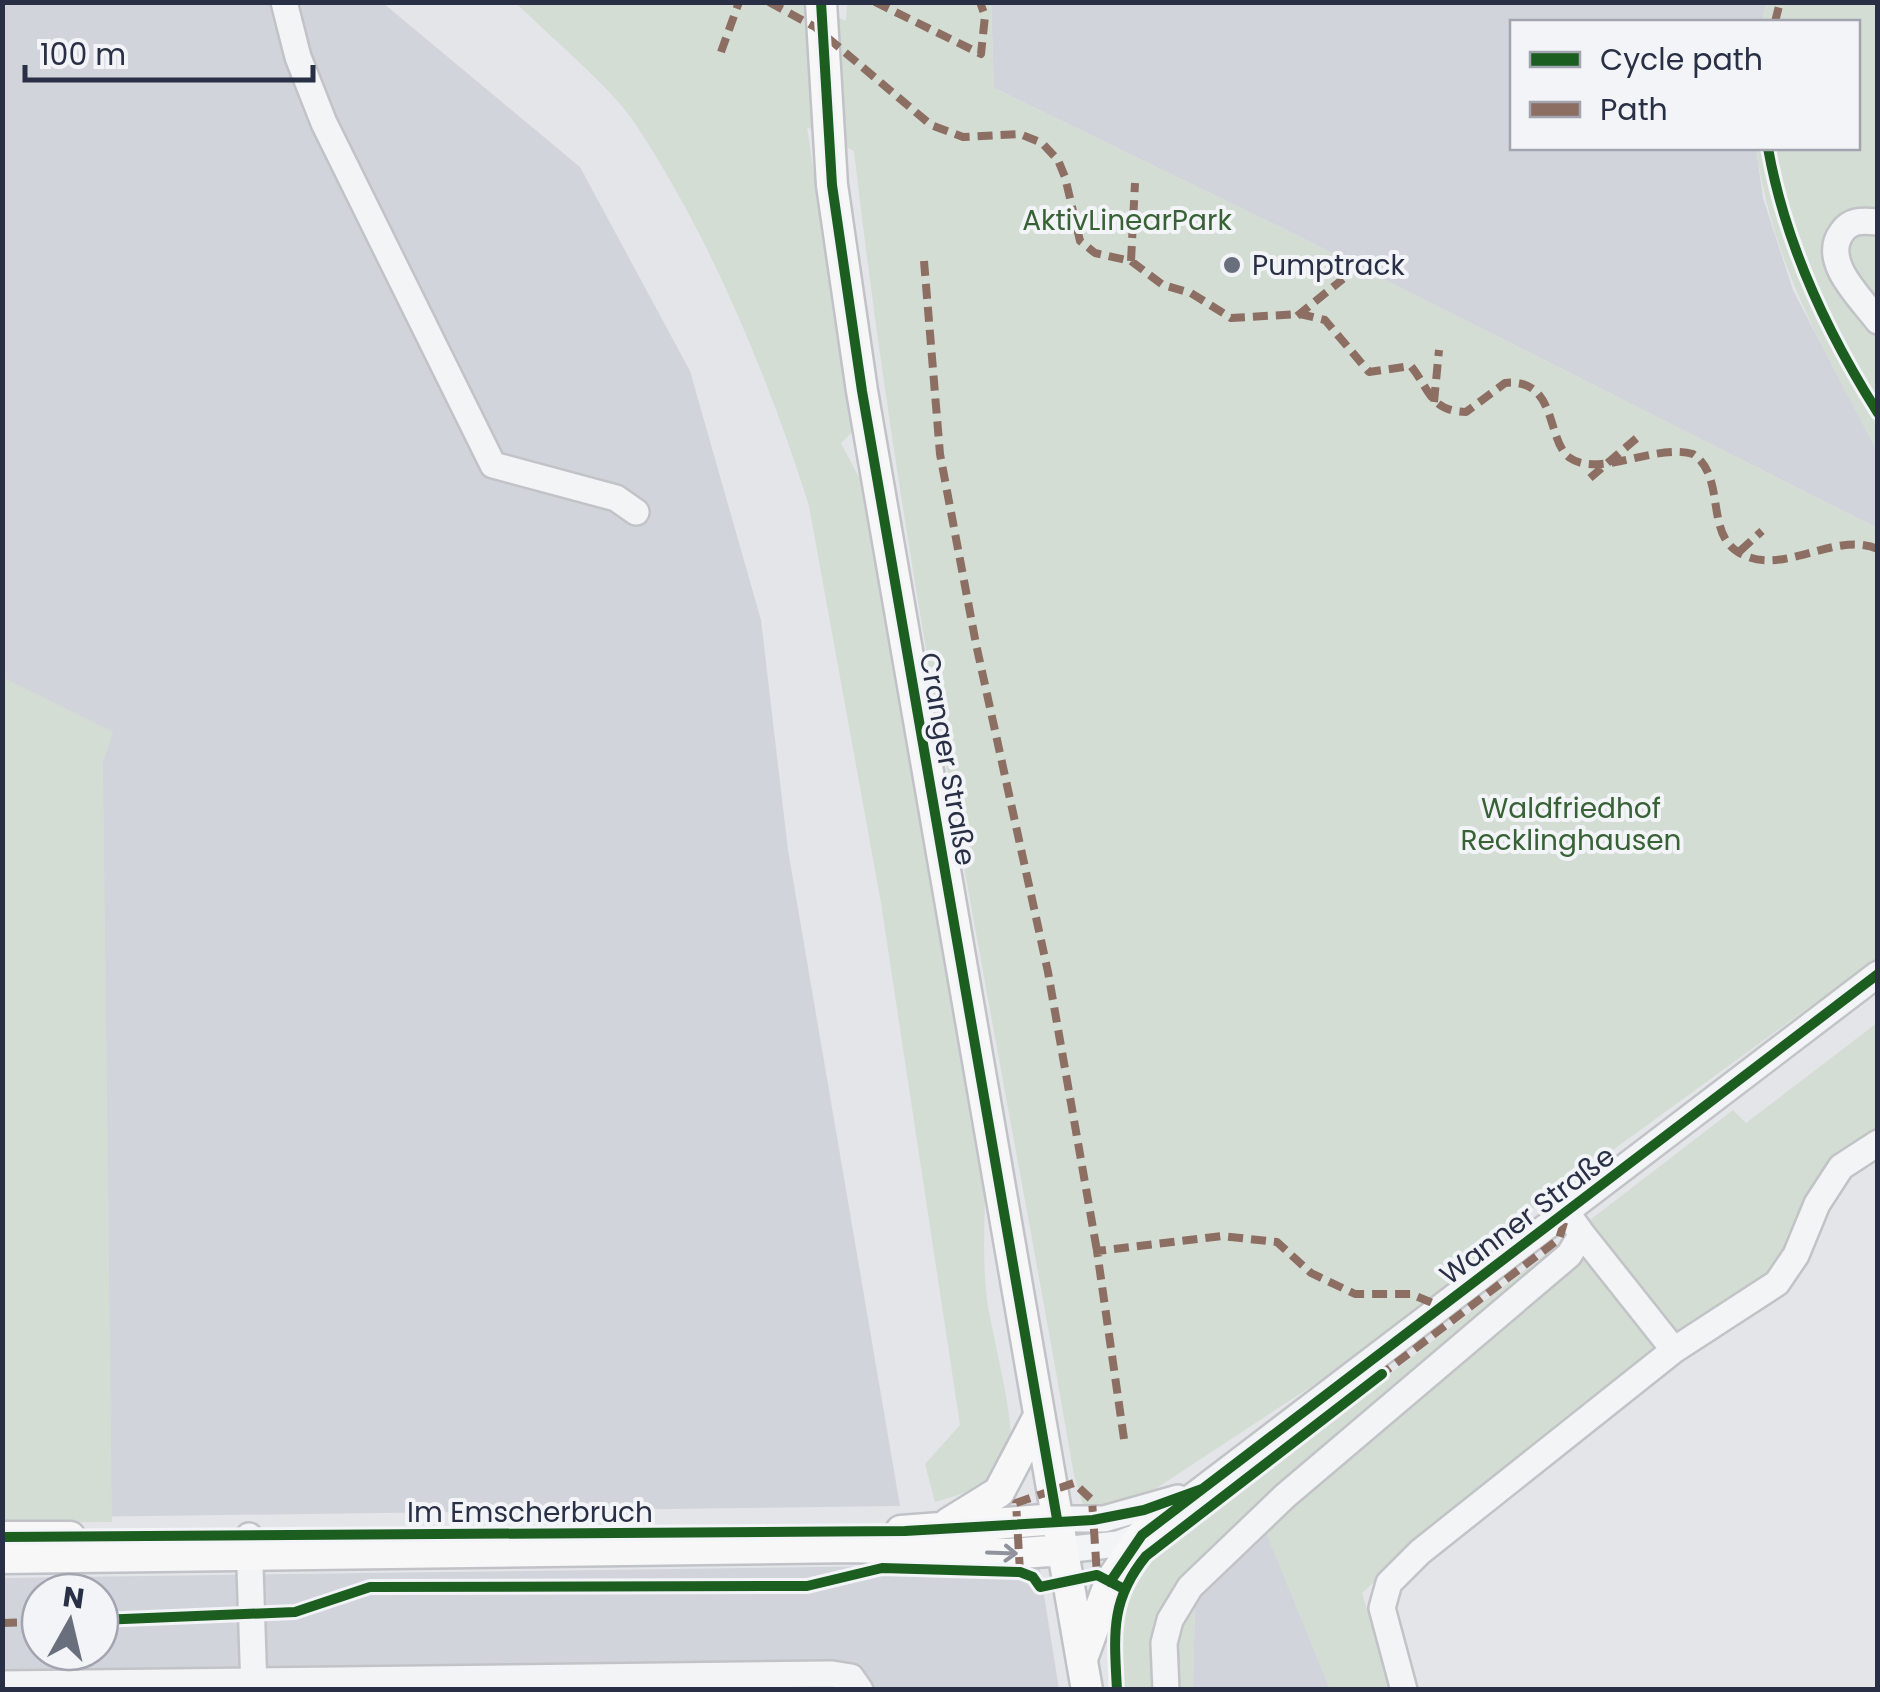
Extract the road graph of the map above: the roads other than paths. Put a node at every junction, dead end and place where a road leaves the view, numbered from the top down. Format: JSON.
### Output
{"nodes":[{"id":1,"x":284,"y":2,"type":"edge"},
{"id":2,"x":821,"y":2,"type":"edge"},
{"id":3,"x":1878,"y":222,"type":"edge"},
{"id":4,"x":1878,"y":321,"type":"edge"},
{"id":5,"x":636,"y":512,"type":"dead end"},
{"id":6,"x":1878,"y":974,"type":"edge"},
{"id":7,"x":1878,"y":1143,"type":"edge"},
{"id":8,"x":1567,"y":1213,"type":"junction"},
{"id":9,"x":1582,"y":1234,"type":"junction"},
{"id":10,"x":1674,"y":1350,"type":"junction"},
{"id":11,"x":1039,"y":1416,"type":"junction"},
{"id":12,"x":1202,"y":1489,"type":"junction"},
{"id":13,"x":1058,"y":1519,"type":"junction"},
{"id":14,"x":1142,"y":1535,"type":"junction"},
{"id":15,"x":2,"y":1537,"type":"edge"},
{"id":16,"x":939,"y":1539,"type":"junction"},
{"id":17,"x":250,"y":1546,"type":"junction"},
{"id":18,"x":1063,"y":1550,"type":"junction"},
{"id":19,"x":2,"y":1558,"type":"edge"},
{"id":20,"x":1082,"y":1659,"type":"junction"},
{"id":21,"x":2,"y":1684,"type":"edge"},
{"id":22,"x":254,"y":1685,"type":"edge"},
{"id":23,"x":860,"y":1690,"type":"edge"},
{"id":24,"x":1087,"y":1690,"type":"edge"},
{"id":25,"x":1166,"y":1690,"type":"edge"},
{"id":26,"x":1404,"y":1690,"type":"edge"}],
"edges":[{"from":1,"to":5,"type":"street"},
{"from":2,"to":11,"type":"main road","name":"Cranger Straße"},
{"from":3,"to":4,"type":"street"},
{"from":6,"to":8,"type":"street","name":"Wanner Straße"},
{"from":7,"to":10,"type":"street"},
{"from":8,"to":9,"type":"street"},
{"from":8,"to":12,"type":"street","name":"Wanner Straße"},
{"from":9,"to":10,"type":"street"},
{"from":9,"to":25,"type":"street"},
{"from":10,"to":26,"type":"street"},
{"from":11,"to":13,"type":"main road","name":"Cranger Straße"},
{"from":11,"to":16,"type":"main road"},
{"from":12,"to":13,"type":"street","name":"Wanner Straße"},
{"from":12,"to":14,"type":"street","name":"Wanner Straße"},
{"from":13,"to":16,"type":"main road","name":"Im Emscherbruch"},
{"from":13,"to":18,"type":"main road","name":"Cranger Straße"},
{"from":14,"to":18,"type":"street","name":"Wanner Straße"},
{"from":14,"to":20,"type":"main road"},
{"from":15,"to":17,"type":"main road","name":"Im Emscherbruch"},
{"from":16,"to":17,"type":"main road","name":"Im Emscherbruch"},
{"from":16,"to":18,"type":"main road","name":"Im Emscherbruch","one_way":true},
{"from":17,"to":19,"type":"main road","name":"Im Emscherbruch"},
{"from":17,"to":22,"type":"street"},
{"from":18,"to":20,"type":"main road","name":"Cranger Straße"},
{"from":20,"to":24,"type":"main road","name":"Cranger Straße"},
{"from":21,"to":22,"type":"street"},
{"from":22,"to":23,"type":"street"}]}
